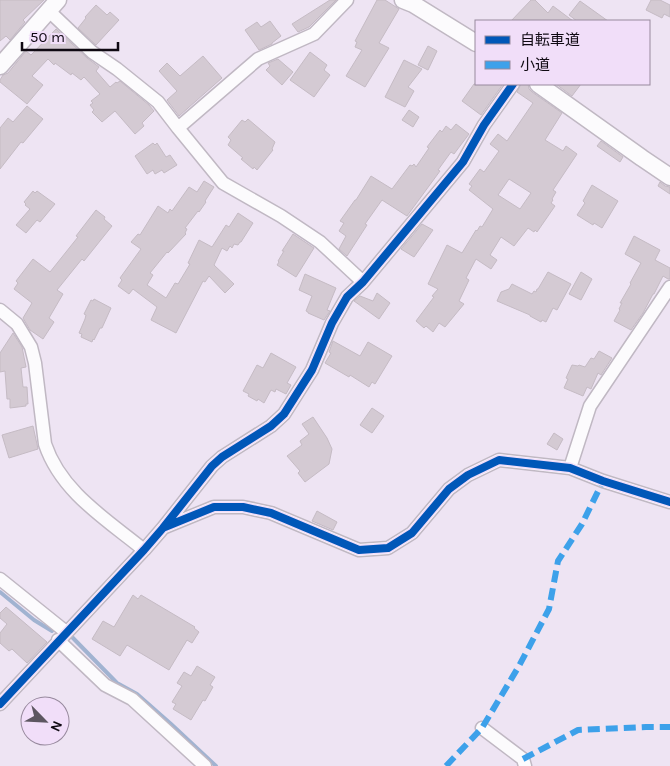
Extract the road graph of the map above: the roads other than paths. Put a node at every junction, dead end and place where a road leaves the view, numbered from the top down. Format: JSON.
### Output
{"nodes":[{"id":1,"x":348,"y":0,"type":"edge"},
{"id":2,"x":403,"y":0,"type":"edge"},
{"id":3,"x":53,"y":6,"type":"edge"},
{"id":4,"x":475,"y":42,"type":"edge"},
{"id":5,"x":0,"y":66,"type":"edge"},
{"id":6,"x":512,"y":85,"type":"edge"},
{"id":7,"x":539,"y":85,"type":"edge"},
{"id":8,"x":178,"y":128,"type":"junction"},
{"id":9,"x":670,"y":177,"type":"edge"},
{"id":10,"x":363,"y":282,"type":"junction"},
{"id":11,"x":670,"y":287,"type":"edge"},
{"id":12,"x":0,"y":310,"type":"edge"},
{"id":13,"x":570,"y":468,"type":"junction"},
{"id":14,"x":670,"y":502,"type":"edge"},
{"id":15,"x":163,"y":528,"type":"junction"},
{"id":16,"x":144,"y":550,"type":"junction"},
{"id":17,"x":0,"y":579,"type":"edge"},
{"id":18,"x":62,"y":636,"type":"junction"},
{"id":19,"x":0,"y":704,"type":"edge"},
{"id":20,"x":482,"y":728,"type":"dead end"},
{"id":21,"x":206,"y":766,"type":"edge"},
{"id":22,"x":525,"y":766,"type":"edge"}],
"edges":[{"from":1,"to":8,"type":"street"},
{"from":2,"to":4,"type":"main road"},
{"from":3,"to":5,"type":"main road"},
{"from":3,"to":8,"type":"street"},
{"from":6,"to":10,"type":"street"},
{"from":7,"to":9,"type":"main road"},
{"from":8,"to":10,"type":"street"},
{"from":10,"to":15,"type":"street"},
{"from":11,"to":13,"type":"street"},
{"from":12,"to":16,"type":"street"},
{"from":13,"to":14,"type":"street"},
{"from":13,"to":15,"type":"street"},
{"from":15,"to":16,"type":"street"},
{"from":16,"to":18,"type":"street"},
{"from":17,"to":18,"type":"street"},
{"from":18,"to":19,"type":"street"},
{"from":18,"to":21,"type":"street"},
{"from":20,"to":22,"type":"street"}]}
